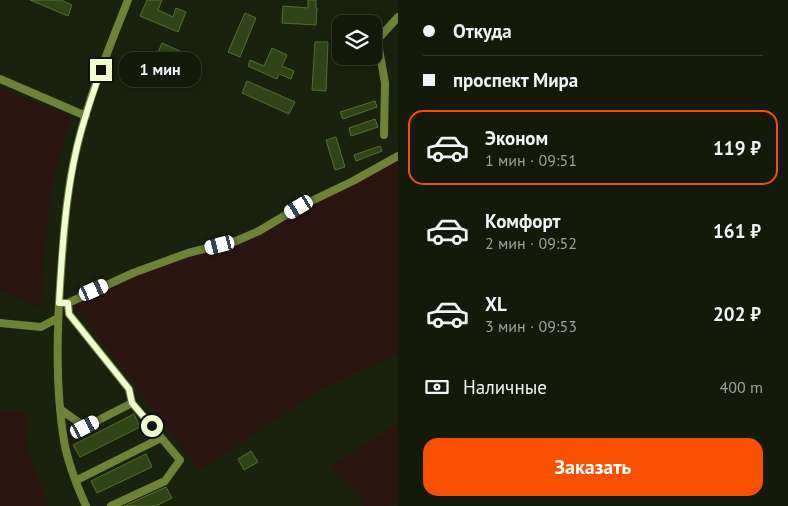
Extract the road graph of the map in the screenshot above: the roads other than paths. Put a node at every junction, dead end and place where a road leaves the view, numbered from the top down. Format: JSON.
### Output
{"nodes":[{"id":1,"x":128,"y":0,"type":"edge"},
{"id":2,"x":398,"y":17,"type":"edge"},
{"id":3,"x":0,"y":79,"type":"edge"},
{"id":4,"x":86,"y":116,"type":"junction"},
{"id":5,"x":384,"y":135,"type":"dead end"},
{"id":6,"x":398,"y":156,"type":"edge"},
{"id":7,"x":59,"y":303,"type":"junction"},
{"id":8,"x":68,"y":303,"type":"junction"},
{"id":9,"x":58,"y":318,"type":"junction"},
{"id":10,"x":0,"y":323,"type":"edge"},
{"id":11,"x":132,"y":403,"type":"junction"},
{"id":12,"x":60,"y":408,"type":"junction"},
{"id":13,"x":161,"y":438,"type":"junction"},
{"id":14,"x":76,"y":480,"type":"junction"},
{"id":15,"x":86,"y":506,"type":"edge"},
{"id":16,"x":111,"y":506,"type":"edge"}],
"edges":[{"from":1,"to":4,"type":"street"},
{"from":2,"to":5,"type":"street"},
{"from":3,"to":4,"type":"street"},
{"from":4,"to":7,"type":"street"},
{"from":6,"to":8,"type":"street"},
{"from":7,"to":8,"type":"street"},
{"from":7,"to":9,"type":"street"},
{"from":8,"to":11,"type":"street"},
{"from":9,"to":10,"type":"street"},
{"from":9,"to":12,"type":"street"},
{"from":11,"to":12,"type":"street"},
{"from":11,"to":13,"type":"street"},
{"from":12,"to":14,"type":"street"},
{"from":13,"to":14,"type":"street"},
{"from":13,"to":16,"type":"street"},
{"from":14,"to":15,"type":"street"}]}
